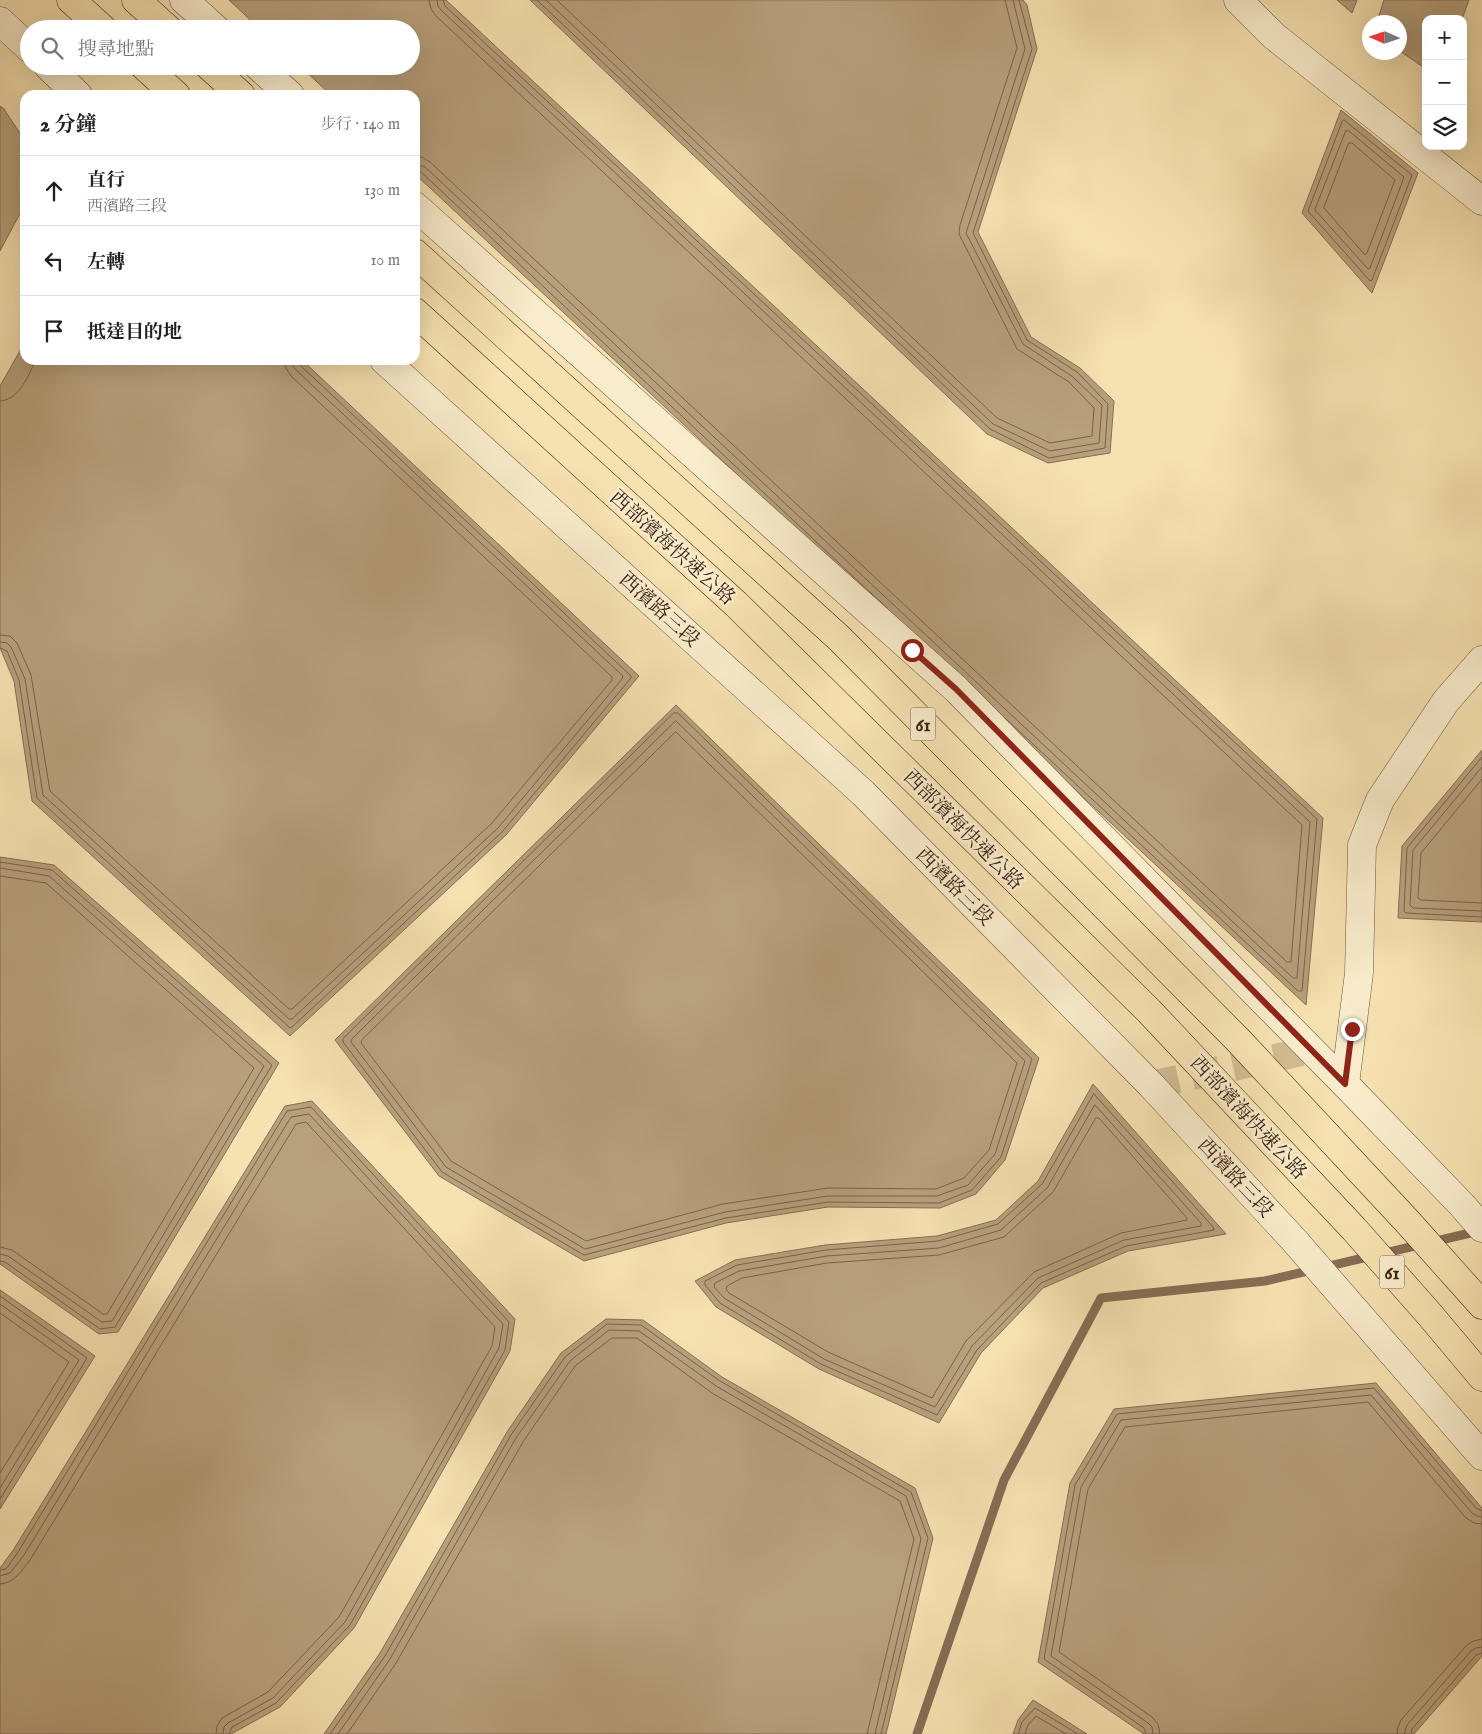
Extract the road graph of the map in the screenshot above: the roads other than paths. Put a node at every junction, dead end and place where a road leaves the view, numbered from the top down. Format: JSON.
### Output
{"nodes":[{"id":1,"x":71,"y":0,"type":"edge"},
{"id":2,"x":136,"y":0,"type":"edge"},
{"id":3,"x":184,"y":0,"type":"edge"},
{"id":4,"x":1238,"y":0,"type":"edge"},
{"id":5,"x":93,"y":20,"type":"edge"},
{"id":6,"x":158,"y":20,"type":"edge"},
{"id":7,"x":206,"y":20,"type":"edge"},
{"id":8,"x":0,"y":21,"type":"edge"},
{"id":9,"x":20,"y":40,"type":"edge"},
{"id":10,"x":57,"y":75,"type":"edge"},
{"id":11,"x":154,"y":75,"type":"edge"},
{"id":12,"x":219,"y":75,"type":"edge"},
{"id":13,"x":268,"y":75,"type":"edge"},
{"id":14,"x":73,"y":90,"type":"edge"},
{"id":15,"x":170,"y":90,"type":"edge"},
{"id":16,"x":235,"y":90,"type":"edge"},
{"id":17,"x":284,"y":90,"type":"edge"},
{"id":18,"x":1482,"y":201,"type":"edge"},
{"id":19,"x":420,"y":210,"type":"edge"},
{"id":20,"x":420,"y":258,"type":"edge"},
{"id":21,"x":420,"y":317,"type":"edge"},
{"id":22,"x":390,"y":365,"type":"edge"},
{"id":23,"x":1482,"y":660,"type":"edge"},
{"id":24,"x":1345,"y":1084,"type":"junction"},
{"id":25,"x":1482,"y":1228,"type":"edge"},
{"id":26,"x":1482,"y":1305,"type":"edge"},
{"id":27,"x":1482,"y":1377,"type":"edge"},
{"id":28,"x":1482,"y":1456,"type":"edge"}],
"edges":[{"from":1,"to":5,"type":"highway"},
{"from":2,"to":6,"type":"highway"},
{"from":3,"to":7,"type":"street"},
{"from":4,"to":18,"type":"street"},
{"from":8,"to":9,"type":"street"},
{"from":10,"to":14,"type":"street"},
{"from":11,"to":15,"type":"highway"},
{"from":12,"to":16,"type":"highway"},
{"from":13,"to":17,"type":"street"},
{"from":19,"to":24,"type":"street"},
{"from":20,"to":26,"type":"highway","number":"61"},
{"from":21,"to":27,"type":"highway","name":"西部濱海快速公路","number":"61"},
{"from":22,"to":28,"type":"street","name":"西濱路三段"},
{"from":23,"to":24,"type":"street"},
{"from":24,"to":25,"type":"street"}]}
